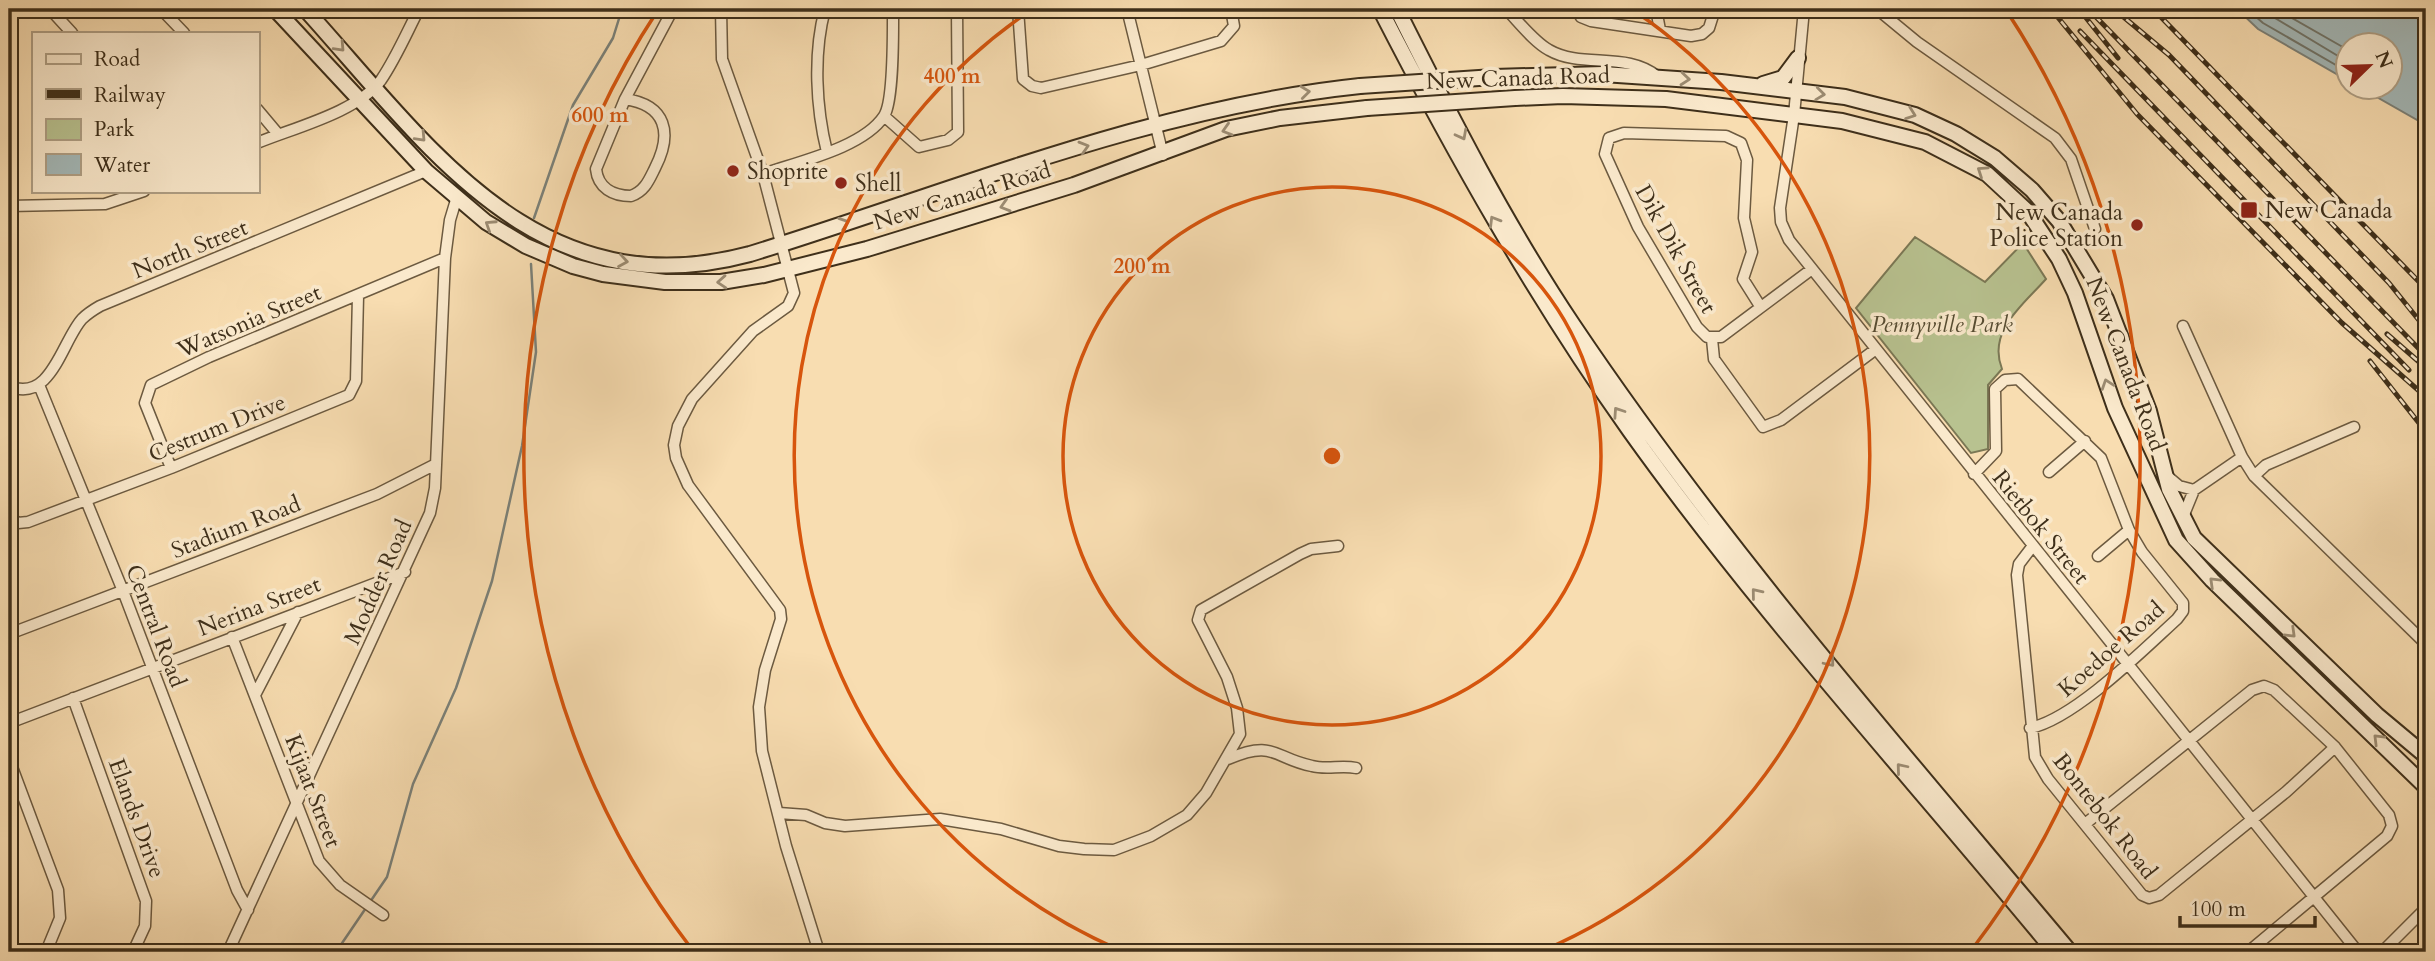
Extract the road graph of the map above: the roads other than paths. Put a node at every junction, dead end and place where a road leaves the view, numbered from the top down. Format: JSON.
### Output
{"nodes":[{"id":1,"x":50,"y":9,"type":"edge"},
{"id":2,"x":161,"y":9,"type":"edge"},
{"id":3,"x":275,"y":9,"type":"edge"},
{"id":4,"x":305,"y":9,"type":"edge"},
{"id":5,"x":419,"y":9,"type":"edge"},
{"id":6,"x":673,"y":9,"type":"edge"},
{"id":7,"x":721,"y":9,"type":"edge"},
{"id":8,"x":825,"y":9,"type":"edge"},
{"id":9,"x":893,"y":9,"type":"edge"},
{"id":10,"x":957,"y":9,"type":"edge"},
{"id":11,"x":1018,"y":9,"type":"edge"},
{"id":12,"x":1127,"y":9,"type":"edge"},
{"id":13,"x":1231,"y":9,"type":"edge"},
{"id":14,"x":1381,"y":9,"type":"edge"},
{"id":15,"x":1397,"y":9,"type":"edge"},
{"id":16,"x":1506,"y":9,"type":"edge"},
{"id":17,"x":1576,"y":9,"type":"edge"},
{"id":18,"x":1656,"y":9,"type":"edge"},
{"id":19,"x":1715,"y":9,"type":"edge"},
{"id":20,"x":1804,"y":9,"type":"edge"},
{"id":21,"x":1877,"y":9,"type":"edge"},
{"id":22,"x":1660,"y":30,"type":"junction"},
{"id":23,"x":71,"y":32,"type":"edge"},
{"id":24,"x":183,"y":32,"type":"edge"},
{"id":25,"x":1798,"y":58,"type":"junction"},
{"id":26,"x":1141,"y":65,"type":"junction"},
{"id":27,"x":1659,"y":77,"type":"junction"},
{"id":28,"x":375,"y":86,"type":"junction"},
{"id":29,"x":1751,"y":86,"type":"junction"},
{"id":30,"x":1796,"y":93,"type":"junction"},
{"id":31,"x":357,"y":99,"type":"junction"},
{"id":32,"x":625,"y":99,"type":"junction"},
{"id":33,"x":259,"y":111,"type":"edge"},
{"id":34,"x":1794,"y":115,"type":"junction"},
{"id":35,"x":884,"y":116,"type":"junction"},
{"id":36,"x":1154,"y":126,"type":"junction"},
{"id":37,"x":278,"y":134,"type":"junction"},
{"id":38,"x":259,"y":143,"type":"edge"},
{"id":39,"x":827,"y":152,"type":"junction"},
{"id":40,"x":1163,"y":155,"type":"junction"},
{"id":41,"x":426,"y":171,"type":"junction"},
{"id":42,"x":763,"y":174,"type":"junction"},
{"id":43,"x":141,"y":192,"type":"edge"},
{"id":44,"x":456,"y":201,"type":"junction"},
{"id":45,"x":9,"y":206,"type":"edge"},
{"id":46,"x":2095,"y":229,"type":"dead end"},
{"id":47,"x":783,"y":244,"type":"junction"},
{"id":48,"x":445,"y":258,"type":"junction"},
{"id":49,"x":789,"y":268,"type":"junction"},
{"id":50,"x":1812,"y":269,"type":"junction"},
{"id":51,"x":358,"y":296,"type":"junction"},
{"id":52,"x":1760,"y":306,"type":"junction"},
{"id":53,"x":2183,"y":326,"type":"dead end"},
{"id":54,"x":1712,"y":339,"type":"junction"},
{"id":55,"x":1875,"y":349,"type":"junction"},
{"id":56,"x":39,"y":385,"type":"junction"},
{"id":57,"x":9,"y":386,"type":"edge"},
{"id":58,"x":2354,"y":427,"type":"dead end"},
{"id":59,"x":2085,"y":441,"type":"junction"},
{"id":60,"x":2242,"y":457,"type":"junction"},
{"id":61,"x":436,"y":464,"type":"junction"},
{"id":62,"x":171,"y":468,"type":"junction"},
{"id":63,"x":2049,"y":472,"type":"dead end"},
{"id":64,"x":1974,"y":474,"type":"junction"},
{"id":65,"x":2166,"y":475,"type":"junction"},
{"id":66,"x":2254,"y":476,"type":"junction"},
{"id":67,"x":2194,"y":490,"type":"junction"},
{"id":68,"x":85,"y":502,"type":"junction"},
{"id":69,"x":9,"y":517,"type":"edge"},
{"id":70,"x":2182,"y":519,"type":"junction"},
{"id":71,"x":2129,"y":530,"type":"junction"},
{"id":72,"x":1338,"y":546,"type":"dead end"},
{"id":73,"x":2032,"y":547,"type":"junction"},
{"id":74,"x":2098,"y":556,"type":"dead end"},
{"id":75,"x":405,"y":572,"type":"junction"},
{"id":76,"x":123,"y":591,"type":"junction"},
{"id":77,"x":298,"y":611,"type":"junction"},
{"id":78,"x":9,"y":634,"type":"edge"},
{"id":79,"x":232,"y":637,"type":"junction"},
{"id":80,"x":2426,"y":644,"type":"edge"},
{"id":81,"x":2125,"y":664,"type":"junction"},
{"id":82,"x":152,"y":667,"type":"junction"},
{"id":83,"x":255,"y":695,"type":"junction"},
{"id":84,"x":73,"y":698,"type":"junction"},
{"id":85,"x":9,"y":723,"type":"edge"},
{"id":86,"x":2031,"y":727,"type":"junction"},
{"id":87,"x":2188,"y":743,"type":"junction"},
{"id":88,"x":2335,"y":747,"type":"junction"},
{"id":89,"x":2426,"y":756,"type":"edge"},
{"id":90,"x":9,"y":759,"type":"edge"},
{"id":91,"x":1227,"y":759,"type":"junction"},
{"id":92,"x":1356,"y":768,"type":"dead end"},
{"id":93,"x":2426,"y":788,"type":"edge"},
{"id":94,"x":297,"y":804,"type":"junction"},
{"id":95,"x":779,"y":813,"type":"junction"},
{"id":96,"x":2251,"y":821,"type":"junction"},
{"id":97,"x":2085,"y":824,"type":"junction"},
{"id":98,"x":2314,"y":899,"type":"junction"},
{"id":99,"x":2426,"y":908,"type":"edge"},
{"id":100,"x":248,"y":910,"type":"junction"},
{"id":101,"x":383,"y":915,"type":"dead end"},
{"id":102,"x":46,"y":952,"type":"edge"},
{"id":103,"x":133,"y":952,"type":"edge"},
{"id":104,"x":228,"y":952,"type":"edge"},
{"id":105,"x":819,"y":952,"type":"edge"},
{"id":106,"x":2054,"y":952,"type":"edge"},
{"id":107,"x":2070,"y":952,"type":"edge"},
{"id":108,"x":2248,"y":952,"type":"edge"},
{"id":109,"x":2358,"y":952,"type":"edge"},
{"id":110,"x":2382,"y":952,"type":"edge"}],
"edges":[{"from":1,"to":23,"type":"street"},
{"from":2,"to":24,"type":"street"},
{"from":3,"to":31,"type":"main road","name":"New Canada Road"},
{"from":4,"to":28,"type":"main road","name":"New Canada Road","one_way":true},
{"from":5,"to":28,"type":"street"},
{"from":6,"to":32,"type":"street"},
{"from":7,"to":42,"type":"street"},
{"from":8,"to":39,"type":"street"},
{"from":9,"to":35,"type":"street"},
{"from":10,"to":35,"type":"street"},
{"from":11,"to":26,"type":"street"},
{"from":12,"to":26,"type":"street"},
{"from":13,"to":26,"type":"street"},
{"from":106,"to":14,"type":"main road","one_way":true},
{"from":15,"to":107,"type":"main road","one_way":true},
{"from":16,"to":27,"type":"street"},
{"from":17,"to":22,"type":"street"},
{"from":18,"to":22,"type":"street"},
{"from":19,"to":22,"type":"street"},
{"from":20,"to":25,"type":"street","name":"Rietbok Street"},
{"from":21,"to":46,"type":"street"},
{"from":25,"to":29,"type":"main road"},
{"from":25,"to":30,"type":"street","name":"Rietbok Street"},
{"from":26,"to":36,"type":"street"},
{"from":27,"to":29,"type":"main road","name":"New Canada Road","one_way":true},
{"from":36,"to":27,"type":"main road","name":"New Canada Road","one_way":true,"bridge":true},
{"from":28,"to":31,"type":"street"},
{"from":28,"to":47,"type":"main road","name":"New Canada Road","one_way":true},
{"from":29,"to":30,"type":"main road","name":"New Canada Road"},
{"from":30,"to":34,"type":"street","name":"Rietbok Street"},
{"from":30,"to":65,"type":"main road","name":"New Canada Road","one_way":true},
{"from":31,"to":37,"type":"street"},
{"from":31,"to":41,"type":"main road","name":"New Canada Road"},
{"from":32,"to":32,"type":"street"},
{"from":33,"to":37,"type":"street"},
{"from":34,"to":40,"type":"main road","name":"New Canada Road","one_way":true,"bridge":true},
{"from":34,"to":50,"type":"street","name":"Rietbok Street"},
{"from":93,"to":34,"type":"main road","name":"New Canada Road","one_way":true},
{"from":35,"to":39,"type":"street"},
{"from":36,"to":40,"type":"street"},
{"from":47,"to":36,"type":"main road","name":"New Canada Road","one_way":true},
{"from":37,"to":38,"type":"street"},
{"from":39,"to":42,"type":"street"},
{"from":40,"to":49,"type":"main road","name":"New Canada Road","one_way":true},
{"from":41,"to":44,"type":"main road","name":"New Canada Road"},
{"from":41,"to":56,"type":"street","name":"North Street"},
{"from":42,"to":47,"type":"street"},
{"from":43,"to":45,"type":"street"},
{"from":44,"to":48,"type":"street","name":"Modder Road"},
{"from":49,"to":44,"type":"main road","name":"New Canada Road","one_way":true},
{"from":47,"to":49,"type":"street"},
{"from":48,"to":51,"type":"street","name":"Watsonia Street"},
{"from":48,"to":61,"type":"street","name":"Modder Road"},
{"from":49,"to":95,"type":"street"},
{"from":50,"to":52,"type":"street"},
{"from":50,"to":55,"type":"street","name":"Rietbok Street"},
{"from":51,"to":62,"type":"street","name":"Cestrum Drive"},
{"from":51,"to":62,"type":"street","name":"Watsonia Street"},
{"from":52,"to":54,"type":"street","name":"Dik Dik Street"},
{"from":52,"to":54,"type":"street","name":"Dik Dik Street"},
{"from":53,"to":60,"type":"street"},
{"from":54,"to":55,"type":"street"},
{"from":55,"to":64,"type":"street","name":"Rietbok Street"},
{"from":56,"to":57,"type":"street"},
{"from":56,"to":68,"type":"street","name":"Central Road"},
{"from":58,"to":66,"type":"street"},
{"from":59,"to":63,"type":"street"},
{"from":59,"to":64,"type":"street","name":"Koedoe Road"},
{"from":59,"to":71,"type":"street","name":"Koedoe Road"},
{"from":60,"to":66,"type":"street"},
{"from":60,"to":67,"type":"street"},
{"from":61,"to":75,"type":"street","name":"Modder Road"},
{"from":61,"to":76,"type":"street","name":"Stadium Road"},
{"from":62,"to":68,"type":"street","name":"Cestrum Drive"},
{"from":64,"to":73,"type":"street","name":"Rietbok Street"},
{"from":65,"to":67,"type":"street"},
{"from":65,"to":70,"type":"main road","name":"New Canada Road"},
{"from":66,"to":80,"type":"street"},
{"from":67,"to":70,"type":"street"},
{"from":68,"to":69,"type":"street","name":"Cestrum Drive"},
{"from":68,"to":76,"type":"street","name":"Central Road"},
{"from":70,"to":89,"type":"main road","name":"New Canada Road","one_way":true},
{"from":71,"to":74,"type":"street"},
{"from":71,"to":81,"type":"street","name":"Koedoe Road"},
{"from":72,"to":91,"type":"street"},
{"from":73,"to":81,"type":"street","name":"Rietbok Street"},
{"from":73,"to":86,"type":"street","name":"Bontebok Road"},
{"from":75,"to":77,"type":"street","name":"Nerina Street"},
{"from":75,"to":94,"type":"street","name":"Modder Road"},
{"from":76,"to":78,"type":"street","name":"Stadium Road"},
{"from":76,"to":82,"type":"street","name":"Central Road"},
{"from":77,"to":79,"type":"street","name":"Nerina Street"},
{"from":77,"to":83,"type":"street"},
{"from":79,"to":82,"type":"street","name":"Nerina Street"},
{"from":79,"to":83,"type":"street","name":"Kijaat Street"},
{"from":81,"to":86,"type":"street","name":"Koedoe Road"},
{"from":81,"to":87,"type":"street","name":"Rietbok Street"},
{"from":82,"to":84,"type":"street","name":"Nerina Street"},
{"from":82,"to":100,"type":"street","name":"Central Road"},
{"from":83,"to":94,"type":"street","name":"Kijaat Street"},
{"from":84,"to":85,"type":"street","name":"Nerina Street"},
{"from":84,"to":103,"type":"street","name":"Elands Drive"},
{"from":86,"to":97,"type":"street","name":"Bontebok Road"},
{"from":87,"to":88,"type":"street"},
{"from":87,"to":96,"type":"street","name":"Rietbok Street"},
{"from":87,"to":97,"type":"street"},
{"from":88,"to":96,"type":"street"},
{"from":88,"to":98,"type":"street"},
{"from":90,"to":102,"type":"street"},
{"from":91,"to":92,"type":"street"},
{"from":91,"to":95,"type":"street"},
{"from":94,"to":100,"type":"street","name":"Modder Road"},
{"from":94,"to":101,"type":"street","name":"Kijaat Street"},
{"from":95,"to":105,"type":"street"},
{"from":96,"to":97,"type":"street","name":"Bontebok Road"},
{"from":96,"to":98,"type":"street","name":"Rietbok Street"},
{"from":98,"to":108,"type":"street"},
{"from":98,"to":109,"type":"street","name":"Rietbok Street"},
{"from":99,"to":110,"type":"street"},
{"from":100,"to":104,"type":"street","name":"Modder Road"}]}
